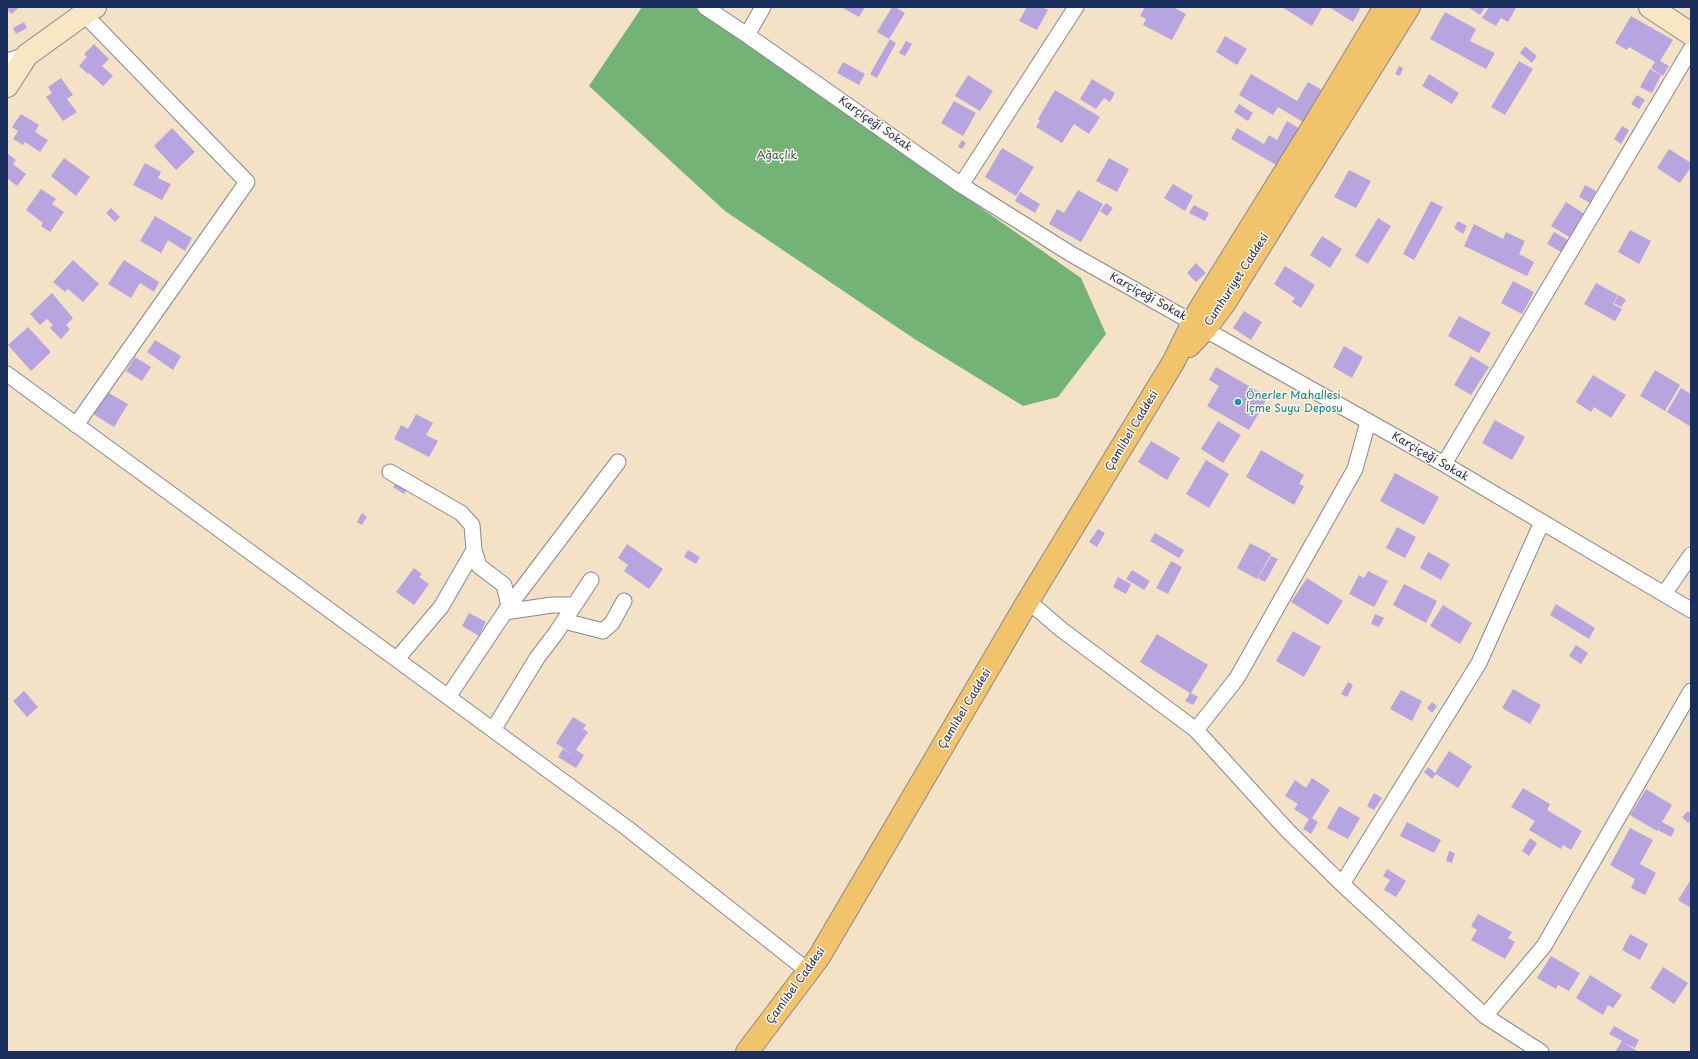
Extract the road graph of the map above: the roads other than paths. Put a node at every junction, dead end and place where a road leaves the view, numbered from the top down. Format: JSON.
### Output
{"nodes":[{"id":1,"x":705,"y":7,"type":"edge"},
{"id":2,"x":763,"y":7,"type":"edge"},
{"id":3,"x":1076,"y":7,"type":"edge"},
{"id":4,"x":1386,"y":7,"type":"edge"},
{"id":5,"x":1409,"y":7,"type":"edge"},
{"id":6,"x":1650,"y":7,"type":"edge"},
{"id":7,"x":89,"y":10,"type":"edge"},
{"id":8,"x":1691,"y":34,"type":"edge"},
{"id":9,"x":747,"y":35,"type":"junction"},
{"id":10,"x":1691,"y":49,"type":"edge"},
{"id":11,"x":17,"y":58,"type":"edge"},
{"id":12,"x":7,"y":86,"type":"edge"},
{"id":13,"x":961,"y":185,"type":"junction"},
{"id":14,"x":1199,"y":326,"type":"junction"},
{"id":15,"x":1174,"y":361,"type":"joint"},
{"id":16,"x":7,"y":374,"type":"edge"},
{"id":17,"x":1368,"y":422,"type":"junction"},
{"id":18,"x":76,"y":425,"type":"junction"},
{"id":19,"x":618,"y":462,"type":"dead end"},
{"id":20,"x":1444,"y":464,"type":"junction"},
{"id":21,"x":390,"y":472,"type":"dead end"},
{"id":22,"x":1542,"y":522,"type":"junction"},
{"id":23,"x":474,"y":550,"type":"junction"},
{"id":24,"x":1691,"y":554,"type":"edge"},
{"id":25,"x":591,"y":580,"type":"dead end"},
{"id":26,"x":1664,"y":594,"type":"junction"},
{"id":27,"x":624,"y":601,"type":"dead end"},
{"id":28,"x":1028,"y":601,"type":"junction"},
{"id":29,"x":574,"y":605,"type":"junction"},
{"id":30,"x":507,"y":609,"type":"junction"},
{"id":31,"x":1691,"y":610,"type":"edge"},
{"id":32,"x":564,"y":621,"type":"junction"},
{"id":33,"x":397,"y":659,"type":"junction"},
{"id":34,"x":1691,"y":691,"type":"edge"},
{"id":35,"x":448,"y":697,"type":"junction"},
{"id":36,"x":493,"y":730,"type":"junction"},
{"id":37,"x":1196,"y":730,"type":"junction"},
{"id":38,"x":1342,"y":884,"type":"junction"},
{"id":39,"x":808,"y":971,"type":"junction"},
{"id":40,"x":1485,"y":1016,"type":"junction"},
{"id":41,"x":747,"y":1052,"type":"edge"},
{"id":42,"x":1541,"y":1052,"type":"edge"}],
"edges":[{"from":1,"to":9,"type":"street","name":"Karçiçeği Sokak"},
{"from":2,"to":9,"type":"street"},
{"from":3,"to":13,"type":"street"},
{"from":4,"to":14,"type":"main road","name":"Cumhuriyet Caddesi"},
{"from":5,"to":14,"type":"main road","name":"Cumhuriyet Caddesi"},
{"from":6,"to":8,"type":"street"},
{"from":7,"to":11,"type":"street"},
{"from":7,"to":18,"type":"street"},
{"from":9,"to":13,"type":"street","name":"Karçiçeği Sokak"},
{"from":10,"to":20,"type":"street"},
{"from":11,"to":12,"type":"street"},
{"from":13,"to":14,"type":"street","name":"Karçiçeği Sokak"},
{"from":14,"to":15,"type":"main road","name":"Cumhuriyet Caddesi"},
{"from":14,"to":17,"type":"street","name":"Karçiçeği Sokak"},
{"from":15,"to":28,"type":"main road","name":"Çamlıbel Caddesi"},
{"from":16,"to":18,"type":"street"},
{"from":17,"to":20,"type":"street","name":"Karçiçeği Sokak"},
{"from":17,"to":37,"type":"street"},
{"from":18,"to":33,"type":"street"},
{"from":19,"to":30,"type":"street"},
{"from":20,"to":22,"type":"street","name":"Karçiçeği Sokak"},
{"from":21,"to":23,"type":"street"},
{"from":22,"to":26,"type":"street","name":"Karçiçeği Sokak"},
{"from":22,"to":38,"type":"street"},
{"from":23,"to":30,"type":"street"},
{"from":23,"to":33,"type":"street"},
{"from":24,"to":26,"type":"street"},
{"from":25,"to":29,"type":"street"},
{"from":26,"to":31,"type":"street","name":"Karçiçeği Sokak"},
{"from":27,"to":32,"type":"street"},
{"from":28,"to":37,"type":"street"},
{"from":28,"to":39,"type":"main road","name":"Çamlıbel Caddesi"},
{"from":29,"to":30,"type":"street"},
{"from":29,"to":32,"type":"street"},
{"from":30,"to":35,"type":"street"},
{"from":32,"to":36,"type":"street"},
{"from":33,"to":35,"type":"street"},
{"from":34,"to":40,"type":"street"},
{"from":35,"to":36,"type":"street"},
{"from":36,"to":39,"type":"street"},
{"from":37,"to":38,"type":"street"},
{"from":38,"to":40,"type":"street"},
{"from":39,"to":41,"type":"main road","name":"Çamlıbel Caddesi"},
{"from":40,"to":42,"type":"street"}]}
